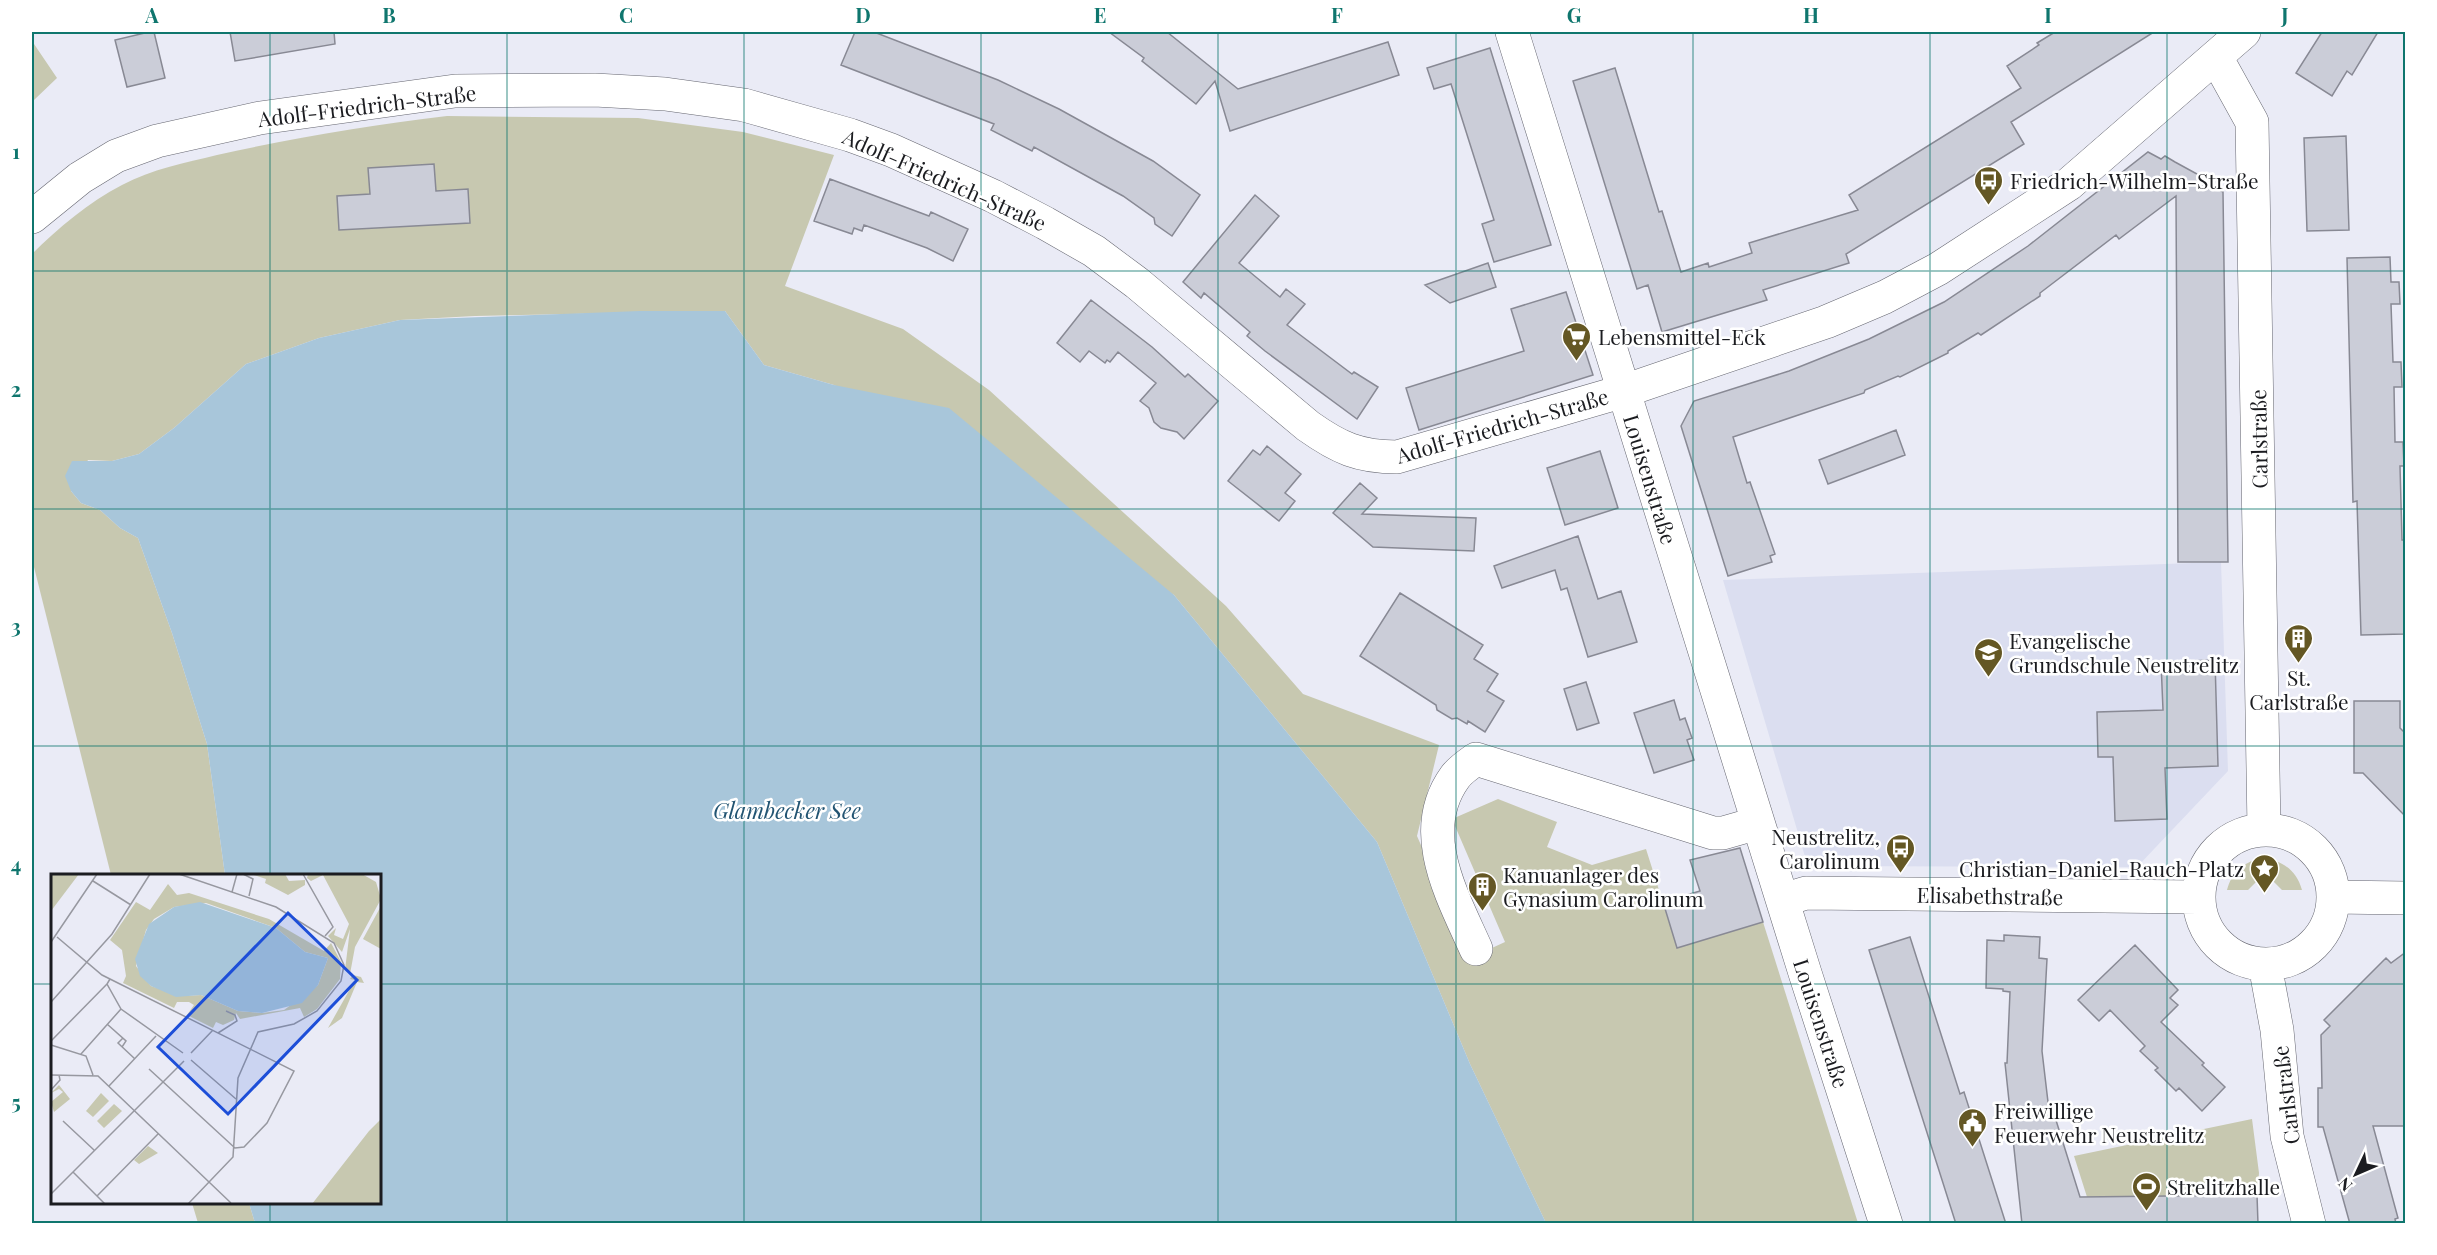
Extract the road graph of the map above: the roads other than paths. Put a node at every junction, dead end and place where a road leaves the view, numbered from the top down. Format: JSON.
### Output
{"nodes":[{"id":1,"x":1512,"y":32,"type":"edge"},
{"id":2,"x":2244,"y":32,"type":"edge"},
{"id":3,"x":2216,"y":57,"type":"junction"},
{"id":4,"x":32,"y":217,"type":"edge"},
{"id":5,"x":1624,"y":391,"type":"junction"},
{"id":6,"x":1758,"y":823,"type":"junction"},
{"id":7,"x":2264,"y":829,"type":"junction"},
{"id":8,"x":2198,"y":897,"type":"junction"},
{"id":9,"x":2333,"y":897,"type":"junction"},
{"id":10,"x":2406,"y":898,"type":"edge"},
{"id":11,"x":1783,"y":900,"type":"junction"},
{"id":12,"x":1476,"y":949,"type":"dead end"},
{"id":13,"x":2265,"y":965,"type":"junction"},
{"id":14,"x":1886,"y":1224,"type":"edge"},
{"id":15,"x":2309,"y":1224,"type":"edge"}],
"edges":[{"from":1,"to":5,"type":"street","name":"Louisenstraße"},
{"from":2,"to":3,"type":"street"},
{"from":3,"to":5,"type":"street"},
{"from":3,"to":7,"type":"street","name":"Carlstraße"},
{"from":4,"to":5,"type":"street","name":"Adolf-Friedrich-Straße"},
{"from":5,"to":6,"type":"street","name":"Louisenstraße"},
{"from":6,"to":11,"type":"street","name":"Louisenstraße"},
{"from":6,"to":12,"type":"street"},
{"from":7,"to":8,"type":"street"},
{"from":7,"to":9,"type":"street"},
{"from":8,"to":11,"type":"street","name":"Elisabethstraße"},
{"from":8,"to":13,"type":"street"},
{"from":9,"to":10,"type":"street"},
{"from":9,"to":13,"type":"street"},
{"from":11,"to":14,"type":"street","name":"Louisenstraße"},
{"from":13,"to":15,"type":"street","name":"Carlstraße"}]}
